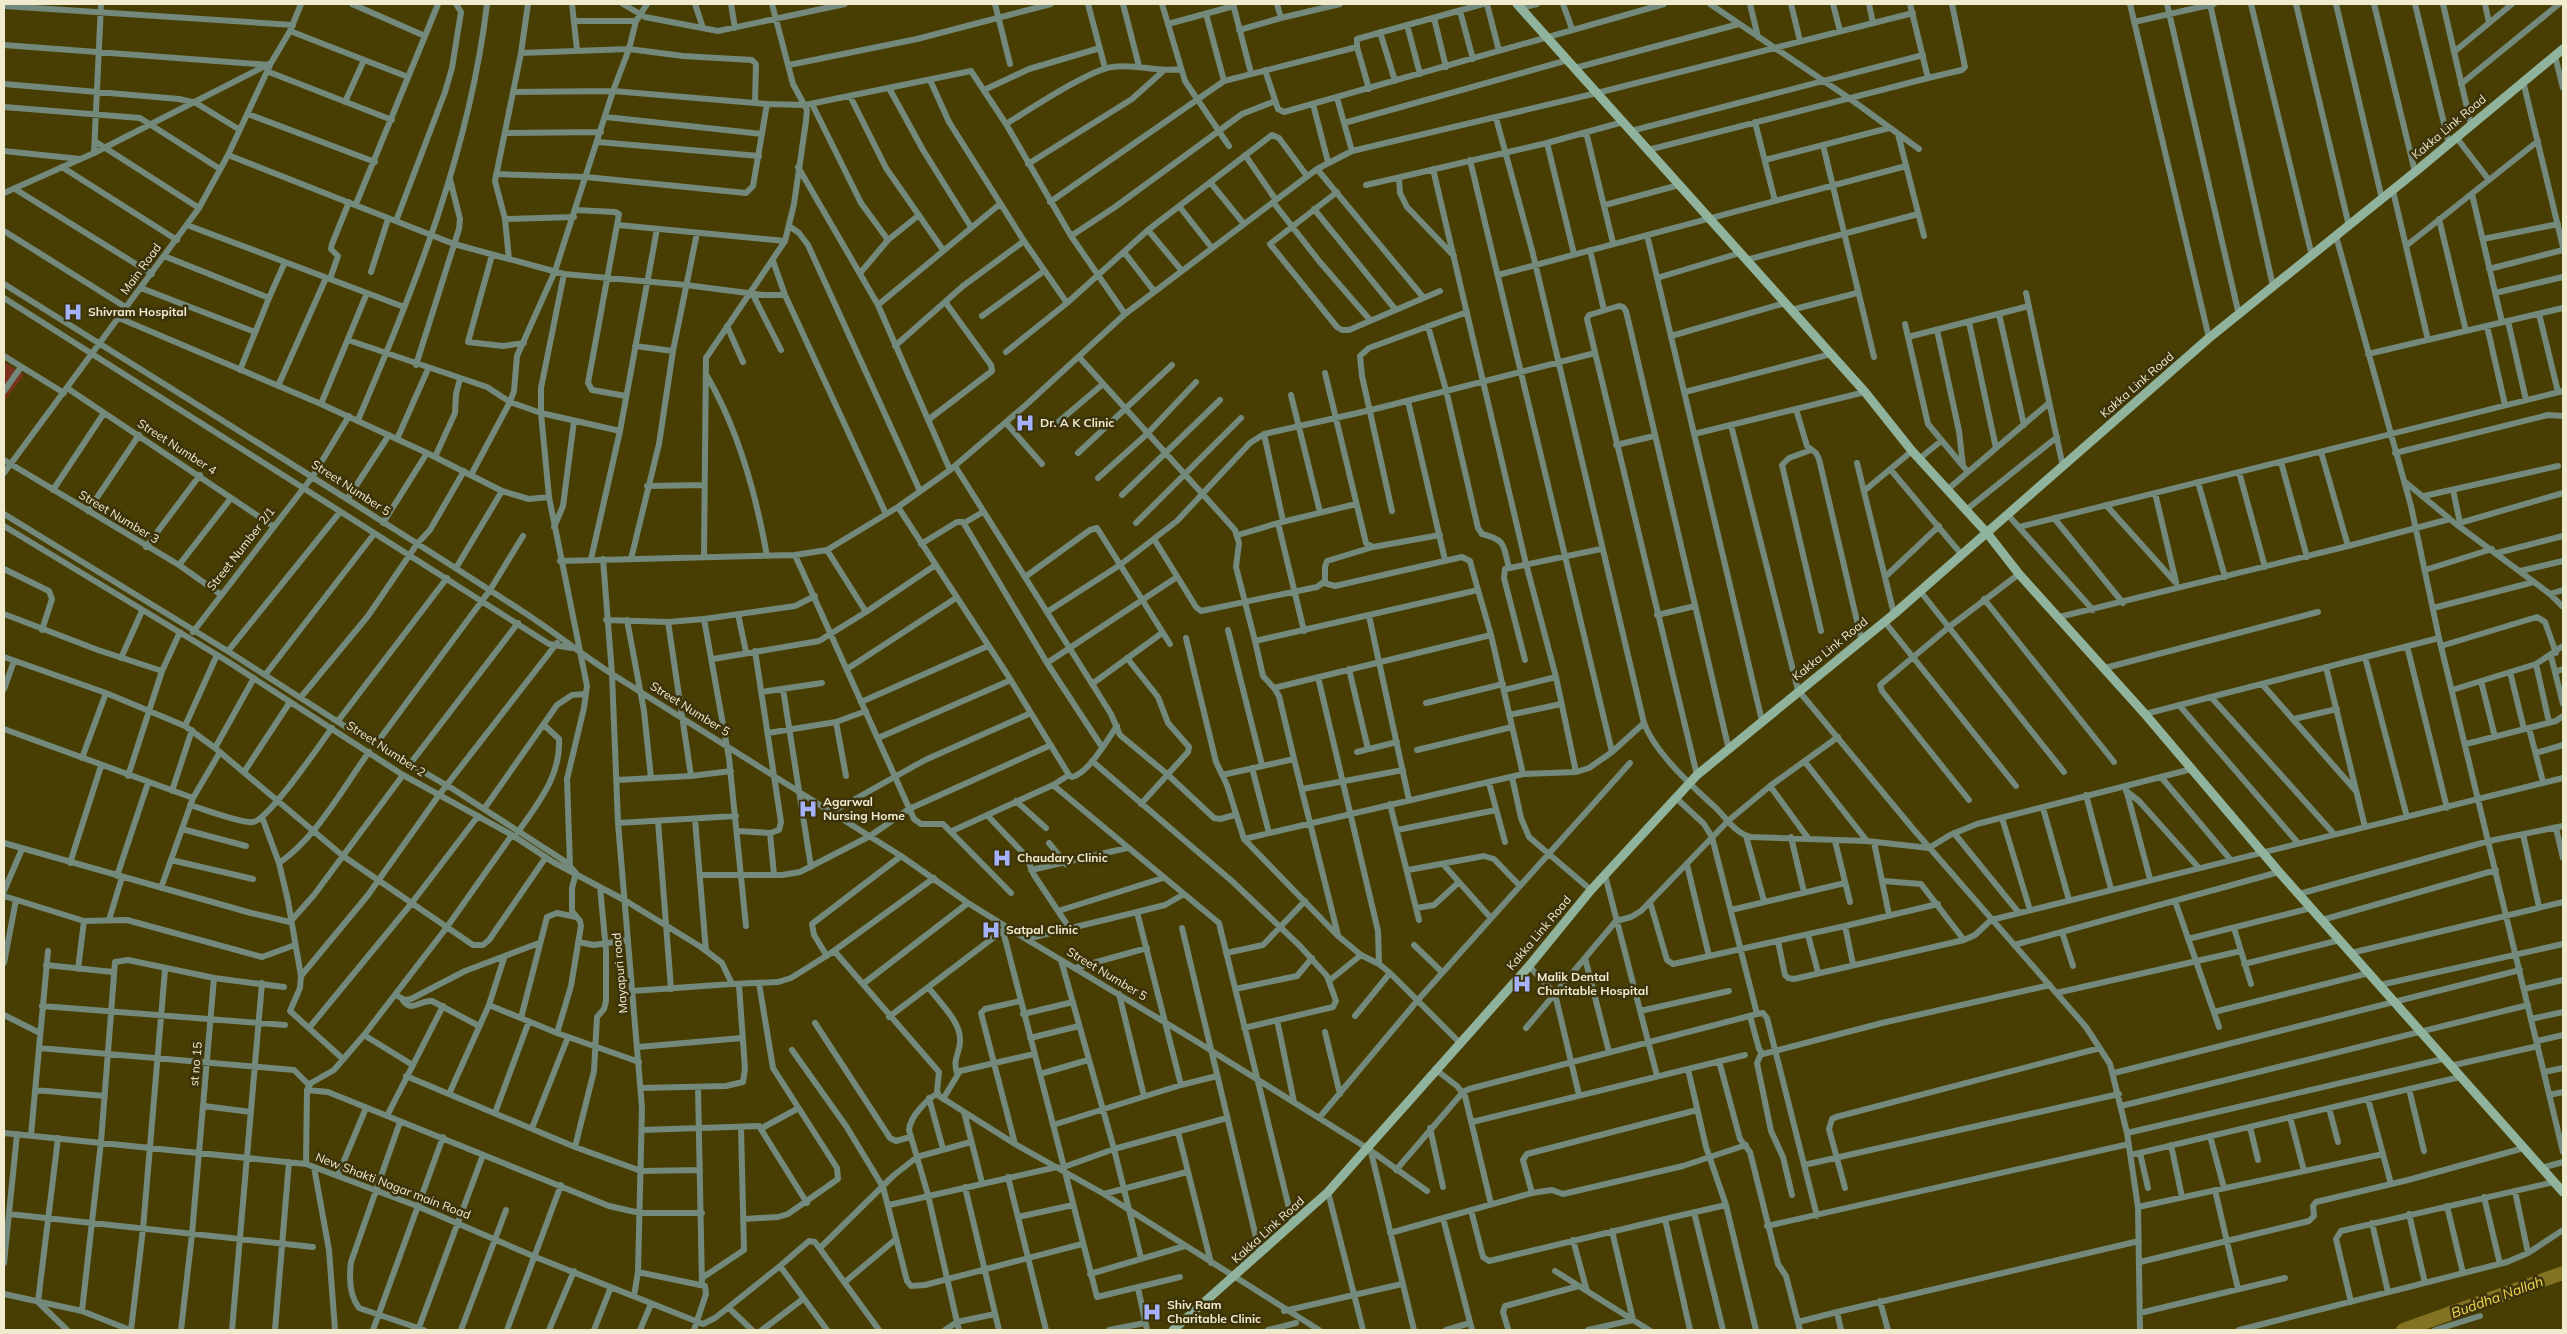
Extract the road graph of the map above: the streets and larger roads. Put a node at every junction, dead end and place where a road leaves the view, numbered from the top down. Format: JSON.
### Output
{"nodes":[{"id":1,"x":101,"y":4,"type":"edge"},
{"id":2,"x":301,"y":4,"type":"edge"},
{"id":3,"x":352,"y":4,"type":"edge"},
{"id":4,"x":438,"y":4,"type":"edge"},
{"id":5,"x":456,"y":4,"type":"edge"},
{"id":6,"x":487,"y":4,"type":"edge"},
{"id":7,"x":528,"y":4,"type":"edge"},
{"id":8,"x":572,"y":4,"type":"edge"},
{"id":9,"x":623,"y":4,"type":"edge"},
{"id":10,"x":647,"y":4,"type":"edge"},
{"id":11,"x":695,"y":4,"type":"edge"},
{"id":12,"x":731,"y":4,"type":"edge"},
{"id":13,"x":772,"y":4,"type":"edge"},
{"id":14,"x":844,"y":4,"type":"edge"},
{"id":15,"x":995,"y":4,"type":"edge"},
{"id":16,"x":1051,"y":4,"type":"edge"},
{"id":17,"x":1088,"y":4,"type":"edge"},
{"id":18,"x":1123,"y":4,"type":"edge"},
{"id":19,"x":1162,"y":4,"type":"edge"},
{"id":20,"x":1277,"y":4,"type":"edge"},
{"id":21,"x":1340,"y":4,"type":"edge"},
{"id":22,"x":1485,"y":4,"type":"edge"},
{"id":23,"x":1537,"y":4,"type":"edge"},
{"id":24,"x":1563,"y":4,"type":"edge"},
{"id":25,"x":1664,"y":4,"type":"edge"},
{"id":26,"x":1710,"y":4,"type":"edge"},
{"id":27,"x":1750,"y":4,"type":"edge"},
{"id":28,"x":1791,"y":4,"type":"edge"},
{"id":29,"x":1833,"y":4,"type":"edge"},
{"id":30,"x":1869,"y":4,"type":"edge"},
{"id":31,"x":1910,"y":4,"type":"edge"},
{"id":32,"x":1952,"y":4,"type":"edge"},
{"id":33,"x":2130,"y":4,"type":"edge"},
{"id":34,"x":2167,"y":4,"type":"edge"},
{"id":35,"x":2212,"y":4,"type":"edge"},
{"id":36,"x":2251,"y":4,"type":"edge"},
{"id":37,"x":2296,"y":4,"type":"edge"},
{"id":38,"x":2336,"y":4,"type":"edge"},
{"id":39,"x":2374,"y":4,"type":"edge"},
{"id":40,"x":2415,"y":4,"type":"edge"},
{"id":41,"x":2443,"y":4,"type":"edge"},
{"id":42,"x":2485,"y":4,"type":"edge"},
{"id":43,"x":2512,"y":4,"type":"edge"},
{"id":44,"x":2559,"y":4,"type":"edge"},
{"id":45,"x":1234,"y":5,"type":"edge"},
{"id":46,"x":4,"y":6,"type":"edge"},
{"id":47,"x":1318,"y":6,"type":"edge"},
{"id":48,"x":1519,"y":6,"type":"edge"},
{"id":49,"x":1460,"y":11,"type":"junction"},
{"id":50,"x":101,"y":13,"type":"junction"},
{"id":51,"x":1913,"y":13,"type":"junction"},
{"id":52,"x":1206,"y":14,"type":"junction"},
{"id":53,"x":2169,"y":14,"type":"junction"},
{"id":54,"x":638,"y":18,"type":"junction"},
{"id":55,"x":998,"y":18,"type":"junction"},
{"id":56,"x":1281,"y":18,"type":"junction"},
{"id":57,"x":1434,"y":18,"type":"junction"},
{"id":58,"x":777,"y":19,"type":"junction"},
{"id":59,"x":574,"y":22,"type":"junction"},
{"id":60,"x":2134,"y":22,"type":"junction"},
{"id":61,"x":1873,"y":23,"type":"junction"},
{"id":62,"x":2489,"y":23,"type":"junction"},
{"id":63,"x":1168,"y":24,"type":"junction"},
{"id":64,"x":1739,"y":24,"type":"junction"},
{"id":65,"x":1407,"y":25,"type":"junction"},
{"id":66,"x":292,"y":28,"type":"junction"},
{"id":67,"x":703,"y":28,"type":"junction"},
{"id":68,"x":735,"y":28,"type":"junction"},
{"id":69,"x":1572,"y":29,"type":"junction"},
{"id":70,"x":1239,"y":30,"type":"junction"},
{"id":71,"x":1840,"y":31,"type":"junction"},
{"id":72,"x":1380,"y":32,"type":"junction"},
{"id":73,"x":426,"y":36,"type":"junction"},
{"id":74,"x":1758,"y":37,"type":"junction"},
{"id":75,"x":1548,"y":38,"type":"junction"},
{"id":76,"x":1800,"y":41,"type":"junction"},
{"id":77,"x":4,"y":45,"type":"edge"},
{"id":78,"x":1357,"y":47,"type":"junction"},
{"id":79,"x":1100,"y":48,"type":"junction"},
{"id":80,"x":1774,"y":48,"type":"junction"},
{"id":81,"x":629,"y":49,"type":"junction"},
{"id":82,"x":2563,"y":49,"type":"edge"},
{"id":83,"x":577,"y":50,"type":"junction"},
{"id":84,"x":1499,"y":51,"type":"junction"},
{"id":85,"x":100,"y":52,"type":"junction"},
{"id":86,"x":521,"y":52,"type":"junction"},
{"id":87,"x":2454,"y":52,"type":"junction"},
{"id":88,"x":1922,"y":55,"type":"junction"},
{"id":89,"x":2555,"y":56,"type":"junction"},
{"id":90,"x":1473,"y":59,"type":"junction"},
{"id":91,"x":364,"y":60,"type":"junction"},
{"id":92,"x":1568,"y":60,"type":"junction"},
{"id":93,"x":1010,"y":64,"type":"dead end"},
{"id":94,"x":789,"y":65,"type":"junction"},
{"id":95,"x":1139,"y":66,"type":"junction"},
{"id":96,"x":270,"y":67,"type":"junction"},
{"id":97,"x":1446,"y":67,"type":"junction"},
{"id":98,"x":1105,"y":68,"type":"junction"},
{"id":99,"x":1575,"y":68,"type":"junction"},
{"id":100,"x":1181,"y":70,"type":"junction"},
{"id":101,"x":1265,"y":70,"type":"junction"},
{"id":102,"x":1162,"y":72,"type":"junction"},
{"id":103,"x":1251,"y":73,"type":"junction"},
{"id":104,"x":1420,"y":74,"type":"junction"},
{"id":105,"x":408,"y":77,"type":"junction"},
{"id":106,"x":1928,"y":78,"type":"junction"},
{"id":107,"x":930,"y":80,"type":"junction"},
{"id":108,"x":1224,"y":81,"type":"junction"},
{"id":109,"x":1395,"y":81,"type":"junction"},
{"id":110,"x":1823,"y":81,"type":"junction"},
{"id":111,"x":2523,"y":81,"type":"junction"},
{"id":112,"x":4,"y":84,"type":"edge"},
{"id":113,"x":2461,"y":84,"type":"junction"},
{"id":114,"x":889,"y":88,"type":"junction"},
{"id":115,"x":2563,"y":88,"type":"edge"},
{"id":116,"x":1369,"y":89,"type":"junction"},
{"id":117,"x":984,"y":90,"type":"junction"},
{"id":118,"x":98,"y":91,"type":"junction"},
{"id":119,"x":613,"y":91,"type":"junction"},
{"id":120,"x":513,"y":92,"type":"junction"},
{"id":121,"x":1597,"y":93,"type":"junction"},
{"id":122,"x":850,"y":96,"type":"junction"},
{"id":123,"x":1337,"y":98,"type":"junction"},
{"id":124,"x":1849,"y":98,"type":"junction"},
{"id":125,"x":1198,"y":99,"type":"junction"},
{"id":126,"x":1275,"y":101,"type":"junction"},
{"id":127,"x":196,"y":102,"type":"junction"},
{"id":128,"x":345,"y":102,"type":"junction"},
{"id":129,"x":755,"y":103,"type":"junction"},
{"id":130,"x":767,"y":104,"type":"junction"},
{"id":131,"x":809,"y":104,"type":"junction"},
{"id":132,"x":1313,"y":104,"type":"junction"},
{"id":133,"x":4,"y":107,"type":"edge"},
{"id":134,"x":97,"y":114,"type":"junction"},
{"id":135,"x":248,"y":114,"type":"junction"},
{"id":136,"x":606,"y":118,"type":"junction"},
{"id":137,"x":1496,"y":118,"type":"junction"},
{"id":138,"x":392,"y":120,"type":"junction"},
{"id":139,"x":1623,"y":122,"type":"junction"},
{"id":140,"x":1755,"y":122,"type":"junction"},
{"id":141,"x":1344,"y":123,"type":"junction"},
{"id":142,"x":1006,"y":124,"type":"junction"},
{"id":143,"x":151,"y":125,"type":"junction"},
{"id":144,"x":2471,"y":125,"type":"junction"},
{"id":145,"x":1889,"y":128,"type":"junction"},
{"id":146,"x":240,"y":130,"type":"junction"},
{"id":147,"x":1219,"y":130,"type":"junction"},
{"id":148,"x":1631,"y":131,"type":"junction"},
{"id":149,"x":601,"y":132,"type":"junction"},
{"id":150,"x":1586,"y":132,"type":"junction"},
{"id":151,"x":505,"y":133,"type":"junction"},
{"id":152,"x":762,"y":134,"type":"junction"},
{"id":153,"x":1898,"y":134,"type":"junction"},
{"id":154,"x":2456,"y":138,"type":"junction"},
{"id":155,"x":2538,"y":141,"type":"junction"},
{"id":156,"x":96,"y":142,"type":"junction"},
{"id":157,"x":598,"y":142,"type":"junction"},
{"id":158,"x":1547,"y":143,"type":"junction"},
{"id":159,"x":2449,"y":144,"type":"junction"},
{"id":160,"x":1823,"y":145,"type":"junction"},
{"id":161,"x":1229,"y":146,"type":"dead end"},
{"id":162,"x":105,"y":148,"type":"junction"},
{"id":163,"x":1919,"y":149,"type":"dead end"},
{"id":164,"x":1648,"y":150,"type":"junction"},
{"id":165,"x":4,"y":151,"type":"edge"},
{"id":166,"x":1352,"y":151,"type":"junction"},
{"id":167,"x":1506,"y":152,"type":"junction"},
{"id":168,"x":94,"y":153,"type":"junction"},
{"id":169,"x":228,"y":155,"type":"junction"},
{"id":170,"x":1245,"y":155,"type":"junction"},
{"id":171,"x":759,"y":156,"type":"junction"},
{"id":172,"x":81,"y":159,"type":"junction"},
{"id":173,"x":1470,"y":160,"type":"junction"},
{"id":174,"x":1765,"y":160,"type":"junction"},
{"id":175,"x":375,"y":162,"type":"junction"},
{"id":176,"x":1328,"y":162,"type":"junction"},
{"id":177,"x":1028,"y":164,"type":"junction"},
{"id":178,"x":1906,"y":166,"type":"junction"},
{"id":179,"x":62,"y":167,"type":"junction"},
{"id":180,"x":798,"y":167,"type":"junction"},
{"id":181,"x":1317,"y":168,"type":"junction"},
{"id":182,"x":220,"y":169,"type":"junction"},
{"id":183,"x":1434,"y":169,"type":"junction"},
{"id":184,"x":2415,"y":172,"type":"junction"},
{"id":185,"x":496,"y":174,"type":"junction"},
{"id":186,"x":1307,"y":176,"type":"junction"},
{"id":187,"x":586,"y":177,"type":"junction"},
{"id":188,"x":1399,"y":178,"type":"junction"},
{"id":189,"x":449,"y":179,"type":"junction"},
{"id":190,"x":2489,"y":180,"type":"junction"},
{"id":191,"x":1210,"y":182,"type":"junction"},
{"id":192,"x":1366,"y":185,"type":"dead end"},
{"id":193,"x":1679,"y":185,"type":"junction"},
{"id":194,"x":1833,"y":185,"type":"junction"},
{"id":195,"x":8,"y":191,"type":"edge"},
{"id":196,"x":2392,"y":191,"type":"junction"},
{"id":197,"x":1337,"y":192,"type":"junction"},
{"id":198,"x":2472,"y":194,"type":"junction"},
{"id":199,"x":2382,"y":199,"type":"junction"},
{"id":200,"x":1275,"y":201,"type":"junction"},
{"id":201,"x":1775,"y":201,"type":"junction"},
{"id":202,"x":1050,"y":202,"type":"junction"},
{"id":203,"x":353,"y":203,"type":"junction"},
{"id":204,"x":1000,"y":204,"type":"junction"},
{"id":205,"x":1604,"y":205,"type":"junction"},
{"id":206,"x":1179,"y":206,"type":"junction"},
{"id":207,"x":199,"y":208,"type":"junction"},
{"id":208,"x":1314,"y":209,"type":"junction"},
{"id":209,"x":576,"y":210,"type":"junction"},
{"id":210,"x":1918,"y":214,"type":"junction"},
{"id":211,"x":918,"y":215,"type":"junction"},
{"id":212,"x":574,"y":217,"type":"junction"},
{"id":213,"x":388,"y":219,"type":"junction"},
{"id":214,"x":504,"y":219,"type":"junction"},
{"id":215,"x":1710,"y":219,"type":"junction"},
{"id":216,"x":2439,"y":219,"type":"junction"},
{"id":217,"x":396,"y":221,"type":"junction"},
{"id":218,"x":1244,"y":224,"type":"junction"},
{"id":219,"x":2558,"y":224,"type":"junction"},
{"id":220,"x":187,"y":225,"type":"junction"},
{"id":221,"x":618,"y":225,"type":"junction"},
{"id":222,"x":789,"y":226,"type":"junction"},
{"id":223,"x":1291,"y":226,"type":"junction"},
{"id":224,"x":2349,"y":226,"type":"junction"},
{"id":225,"x":972,"y":227,"type":"junction"},
{"id":226,"x":657,"y":229,"type":"junction"},
{"id":227,"x":1148,"y":230,"type":"junction"},
{"id":228,"x":4,"y":231,"type":"edge"},
{"id":229,"x":697,"y":233,"type":"junction"},
{"id":230,"x":1844,"y":234,"type":"junction"},
{"id":231,"x":430,"y":235,"type":"junction"},
{"id":232,"x":1647,"y":235,"type":"junction"},
{"id":233,"x":1071,"y":236,"type":"junction"},
{"id":234,"x":1924,"y":236,"type":"dead end"},
{"id":235,"x":2336,"y":236,"type":"junction"},
{"id":236,"x":2482,"y":239,"type":"junction"},
{"id":237,"x":177,"y":240,"type":"junction"},
{"id":238,"x":888,"y":240,"type":"junction"},
{"id":239,"x":785,"y":241,"type":"junction"},
{"id":240,"x":1024,"y":241,"type":"junction"},
{"id":241,"x":1613,"y":243,"type":"junction"},
{"id":242,"x":454,"y":244,"type":"junction"},
{"id":243,"x":2406,"y":246,"type":"junction"},
{"id":244,"x":1212,"y":248,"type":"junction"},
{"id":245,"x":2563,"y":249,"type":"edge"},
{"id":246,"x":943,"y":250,"type":"junction"},
{"id":247,"x":1590,"y":250,"type":"junction"},
{"id":248,"x":1124,"y":252,"type":"junction"},
{"id":249,"x":1574,"y":254,"type":"junction"},
{"id":250,"x":492,"y":255,"type":"junction"},
{"id":251,"x":164,"y":256,"type":"junction"},
{"id":252,"x":1743,"y":256,"type":"junction"},
{"id":253,"x":2312,"y":256,"type":"junction"},
{"id":254,"x":1454,"y":257,"type":"junction"},
{"id":255,"x":509,"y":259,"type":"junction"},
{"id":256,"x":772,"y":261,"type":"junction"},
{"id":257,"x":285,"y":262,"type":"junction"},
{"id":258,"x":1535,"y":266,"type":"junction"},
{"id":259,"x":2489,"y":269,"type":"junction"},
{"id":260,"x":555,"y":271,"type":"junction"},
{"id":261,"x":1044,"y":271,"type":"junction"},
{"id":262,"x":1182,"y":271,"type":"junction"},
{"id":263,"x":371,"y":272,"type":"dead end"},
{"id":264,"x":861,"y":272,"type":"junction"},
{"id":265,"x":152,"y":274,"type":"junction"},
{"id":266,"x":564,"y":274,"type":"junction"},
{"id":267,"x":1099,"y":274,"type":"junction"},
{"id":268,"x":1498,"y":275,"type":"junction"},
{"id":269,"x":2563,"y":277,"type":"edge"},
{"id":270,"x":1657,"y":278,"type":"junction"},
{"id":271,"x":328,"y":279,"type":"junction"},
{"id":272,"x":606,"y":280,"type":"junction"},
{"id":273,"x":647,"y":282,"type":"junction"},
{"id":274,"x":4,"y":284,"type":"edge"},
{"id":275,"x":686,"y":285,"type":"junction"},
{"id":276,"x":2274,"y":286,"type":"junction"},
{"id":277,"x":141,"y":288,"type":"junction"},
{"id":278,"x":1154,"y":291,"type":"junction"},
{"id":279,"x":1440,"y":291,"type":"dead end"},
{"id":280,"x":1857,"y":292,"type":"junction"},
{"id":281,"x":367,"y":293,"type":"junction"},
{"id":282,"x":752,"y":293,"type":"junction"},
{"id":283,"x":2026,"y":293,"type":"dead end"},
{"id":284,"x":2495,"y":293,"type":"junction"},
{"id":285,"x":785,"y":295,"type":"junction"},
{"id":286,"x":1423,"y":297,"type":"junction"},
{"id":287,"x":4,"y":298,"type":"edge"},
{"id":288,"x":269,"y":298,"type":"junction"},
{"id":289,"x":1067,"y":302,"type":"junction"},
{"id":290,"x":946,"y":303,"type":"junction"},
{"id":291,"x":878,"y":305,"type":"junction"},
{"id":292,"x":1788,"y":306,"type":"junction"},
{"id":293,"x":2029,"y":306,"type":"junction"},
{"id":294,"x":404,"y":307,"type":"junction"},
{"id":295,"x":127,"y":308,"type":"junction"},
{"id":296,"x":2563,"y":308,"type":"edge"},
{"id":297,"x":1395,"y":309,"type":"junction"},
{"id":298,"x":1604,"y":310,"type":"junction"},
{"id":299,"x":1467,"y":312,"type":"junction"},
{"id":300,"x":1125,"y":314,"type":"junction"},
{"id":301,"x":1999,"y":314,"type":"junction"},
{"id":302,"x":2239,"y":314,"type":"junction"},
{"id":303,"x":2539,"y":314,"type":"junction"},
{"id":304,"x":982,"y":316,"type":"dead end"},
{"id":305,"x":119,"y":318,"type":"junction"},
{"id":306,"x":1370,"y":320,"type":"junction"},
{"id":307,"x":1969,"y":322,"type":"junction"},
{"id":308,"x":2505,"y":322,"type":"junction"},
{"id":309,"x":1905,"y":324,"type":"dead end"},
{"id":310,"x":726,"y":326,"type":"junction"},
{"id":311,"x":1428,"y":326,"type":"junction"},
{"id":312,"x":2487,"y":326,"type":"junction"},
{"id":313,"x":1937,"y":330,"type":"junction"},
{"id":314,"x":2466,"y":331,"type":"junction"},
{"id":315,"x":255,"y":332,"type":"junction"},
{"id":316,"x":1671,"y":336,"type":"junction"},
{"id":317,"x":1908,"y":337,"type":"junction"},
{"id":318,"x":2209,"y":338,"type":"junction"},
{"id":319,"x":348,"y":340,"type":"junction"},
{"id":320,"x":2428,"y":340,"type":"junction"},
{"id":321,"x":524,"y":343,"type":"junction"},
{"id":322,"x":100,"y":344,"type":"junction"},
{"id":323,"x":635,"y":346,"type":"junction"},
{"id":324,"x":895,"y":346,"type":"junction"},
{"id":325,"x":781,"y":350,"type":"dead end"},
{"id":326,"x":673,"y":351,"type":"junction"},
{"id":327,"x":1006,"y":352,"type":"dead end"},
{"id":328,"x":1595,"y":353,"type":"junction"},
{"id":329,"x":93,"y":354,"type":"junction"},
{"id":330,"x":1831,"y":354,"type":"junction"},
{"id":331,"x":2368,"y":354,"type":"junction"},
{"id":332,"x":386,"y":355,"type":"junction"},
{"id":333,"x":4,"y":356,"type":"edge"},
{"id":334,"x":1079,"y":357,"type":"junction"},
{"id":335,"x":1874,"y":357,"type":"dead end"},
{"id":336,"x":743,"y":362,"type":"dead end"},
{"id":337,"x":1559,"y":363,"type":"junction"},
{"id":338,"x":416,"y":365,"type":"junction"},
{"id":339,"x":1172,"y":365,"type":"dead end"},
{"id":340,"x":21,"y":367,"type":"junction"},
{"id":341,"x":428,"y":369,"type":"junction"},
{"id":342,"x":240,"y":370,"type":"junction"},
{"id":343,"x":1519,"y":372,"type":"junction"},
{"id":344,"x":1325,"y":373,"type":"dead end"},
{"id":345,"x":706,"y":375,"type":"junction"},
{"id":346,"x":460,"y":379,"type":"junction"},
{"id":347,"x":1196,"y":382,"type":"dead end"},
{"id":348,"x":1484,"y":382,"type":"junction"},
{"id":349,"x":1103,"y":384,"type":"junction"},
{"id":350,"x":278,"y":386,"type":"junction"},
{"id":351,"x":1446,"y":390,"type":"junction"},
{"id":352,"x":4,"y":391,"type":"edge"},
{"id":353,"x":66,"y":391,"type":"junction"},
{"id":354,"x":1684,"y":392,"type":"junction"},
{"id":355,"x":1865,"y":392,"type":"junction"},
{"id":356,"x":2561,"y":392,"type":"edge"},
{"id":357,"x":1291,"y":395,"type":"dead end"},
{"id":358,"x":626,"y":396,"type":"junction"},
{"id":359,"x":1220,"y":400,"type":"dead end"},
{"id":360,"x":2526,"y":400,"type":"junction"},
{"id":361,"x":1408,"y":401,"type":"junction"},
{"id":362,"x":510,"y":402,"type":"junction"},
{"id":363,"x":2049,"y":403,"type":"junction"},
{"id":364,"x":321,"y":404,"type":"junction"},
{"id":365,"x":2506,"y":405,"type":"junction"},
{"id":366,"x":1124,"y":409,"type":"junction"},
{"id":367,"x":1796,"y":409,"type":"junction"},
{"id":368,"x":1370,"y":410,"type":"junction"},
{"id":369,"x":104,"y":413,"type":"junction"},
{"id":370,"x":541,"y":413,"type":"junction"},
{"id":371,"x":349,"y":416,"type":"junction"},
{"id":372,"x":2563,"y":416,"type":"edge"},
{"id":373,"x":1336,"y":417,"type":"junction"},
{"id":374,"x":1241,"y":418,"type":"dead end"},
{"id":375,"x":358,"y":420,"type":"junction"},
{"id":376,"x":928,"y":420,"type":"junction"},
{"id":377,"x":574,"y":421,"type":"junction"},
{"id":378,"x":1006,"y":422,"type":"junction"},
{"id":379,"x":1057,"y":424,"type":"dead end"},
{"id":380,"x":1298,"y":425,"type":"junction"},
{"id":381,"x":1731,"y":425,"type":"junction"},
{"id":382,"x":2024,"y":425,"type":"junction"},
{"id":383,"x":620,"y":431,"type":"junction"},
{"id":384,"x":1147,"y":434,"type":"junction"},
{"id":385,"x":1264,"y":434,"type":"junction"},
{"id":386,"x":1694,"y":434,"type":"junction"},
{"id":387,"x":139,"y":435,"type":"junction"},
{"id":388,"x":389,"y":435,"type":"junction"},
{"id":389,"x":2390,"y":435,"type":"junction"},
{"id":390,"x":1654,"y":436,"type":"junction"},
{"id":391,"x":2057,"y":437,"type":"junction"},
{"id":392,"x":398,"y":439,"type":"junction"},
{"id":393,"x":1941,"y":441,"type":"junction"},
{"id":394,"x":1616,"y":445,"type":"junction"},
{"id":395,"x":1996,"y":448,"type":"junction"},
{"id":396,"x":1811,"y":450,"type":"junction"},
{"id":397,"x":1912,"y":450,"type":"junction"},
{"id":398,"x":426,"y":452,"type":"junction"},
{"id":399,"x":1164,"y":452,"type":"junction"},
{"id":400,"x":2321,"y":452,"type":"junction"},
{"id":401,"x":1078,"y":453,"type":"dead end"},
{"id":402,"x":2395,"y":453,"type":"junction"},
{"id":403,"x":435,"y":457,"type":"junction"},
{"id":404,"x":1919,"y":459,"type":"junction"},
{"id":405,"x":7,"y":462,"type":"edge"},
{"id":406,"x":2281,"y":462,"type":"junction"},
{"id":407,"x":1857,"y":463,"type":"dead end"},
{"id":408,"x":1042,"y":464,"type":"dead end"},
{"id":409,"x":1963,"y":466,"type":"junction"},
{"id":410,"x":2063,"y":466,"type":"junction"},
{"id":411,"x":2558,"y":466,"type":"dead end"},
{"id":412,"x":953,"y":468,"type":"junction"},
{"id":413,"x":1890,"y":469,"type":"junction"},
{"id":414,"x":464,"y":471,"type":"junction"},
{"id":415,"x":1968,"y":472,"type":"junction"},
{"id":416,"x":2239,"y":472,"type":"junction"},
{"id":417,"x":4,"y":473,"type":"edge"},
{"id":418,"x":200,"y":474,"type":"junction"},
{"id":419,"x":471,"y":474,"type":"junction"},
{"id":420,"x":1184,"y":474,"type":"junction"},
{"id":421,"x":313,"y":476,"type":"junction"},
{"id":422,"x":1098,"y":478,"type":"dead end"},
{"id":423,"x":2404,"y":481,"type":"junction"},
{"id":424,"x":2198,"y":482,"type":"junction"},
{"id":425,"x":647,"y":486,"type":"junction"},
{"id":426,"x":703,"y":486,"type":"junction"},
{"id":427,"x":303,"y":488,"type":"junction"},
{"id":428,"x":53,"y":490,"type":"junction"},
{"id":429,"x":1947,"y":490,"type":"junction"},
{"id":430,"x":2452,"y":490,"type":"junction"},
{"id":431,"x":502,"y":491,"type":"junction"},
{"id":432,"x":1864,"y":491,"type":"junction"},
{"id":433,"x":920,"y":492,"type":"junction"},
{"id":434,"x":2155,"y":493,"type":"junction"},
{"id":435,"x":2563,"y":493,"type":"edge"},
{"id":436,"x":1122,"y":495,"type":"dead end"},
{"id":437,"x":1204,"y":495,"type":"junction"},
{"id":438,"x":2424,"y":496,"type":"junction"},
{"id":439,"x":548,"y":497,"type":"junction"},
{"id":440,"x":231,"y":498,"type":"junction"},
{"id":441,"x":348,"y":498,"type":"junction"},
{"id":442,"x":1356,"y":504,"type":"junction"},
{"id":443,"x":2106,"y":505,"type":"junction"},
{"id":444,"x":898,"y":507,"type":"junction"},
{"id":445,"x":1966,"y":510,"type":"junction"},
{"id":446,"x":88,"y":511,"type":"junction"},
{"id":447,"x":340,"y":512,"type":"junction"},
{"id":448,"x":983,"y":512,"type":"junction"},
{"id":449,"x":1320,"y":512,"type":"junction"},
{"id":450,"x":1392,"y":512,"type":"dead end"},
{"id":451,"x":4,"y":514,"type":"edge"},
{"id":452,"x":886,"y":514,"type":"junction"},
{"id":453,"x":2008,"y":515,"type":"junction"},
{"id":454,"x":2054,"y":518,"type":"junction"},
{"id":455,"x":2450,"y":519,"type":"junction"},
{"id":456,"x":1280,"y":522,"type":"junction"},
{"id":457,"x":383,"y":523,"type":"junction"},
{"id":458,"x":1136,"y":523,"type":"dead end"},
{"id":459,"x":2458,"y":523,"type":"junction"},
{"id":460,"x":964,"y":524,"type":"junction"},
{"id":461,"x":4,"y":526,"type":"edge"},
{"id":462,"x":274,"y":526,"type":"junction"},
{"id":463,"x":1939,"y":526,"type":"junction"},
{"id":464,"x":554,"y":527,"type":"junction"},
{"id":465,"x":2019,"y":527,"type":"junction"},
{"id":466,"x":2416,"y":529,"type":"junction"},
{"id":467,"x":1987,"y":533,"type":"junction"},
{"id":468,"x":374,"y":534,"type":"junction"},
{"id":469,"x":1238,"y":535,"type":"junction"},
{"id":470,"x":1440,"y":535,"type":"junction"},
{"id":471,"x":523,"y":536,"type":"dead end"},
{"id":472,"x":2563,"y":536,"type":"edge"},
{"id":473,"x":1154,"y":539,"type":"junction"},
{"id":474,"x":416,"y":544,"type":"junction"},
{"id":475,"x":921,"y":544,"type":"junction"},
{"id":476,"x":2348,"y":546,"type":"junction"},
{"id":477,"x":146,"y":547,"type":"junction"},
{"id":478,"x":1373,"y":547,"type":"junction"},
{"id":479,"x":1601,"y":549,"type":"junction"},
{"id":480,"x":827,"y":550,"type":"junction"},
{"id":481,"x":2495,"y":551,"type":"junction"},
{"id":482,"x":409,"y":555,"type":"junction"},
{"id":483,"x":795,"y":555,"type":"junction"},
{"id":484,"x":1962,"y":555,"type":"junction"},
{"id":485,"x":704,"y":556,"type":"junction"},
{"id":486,"x":767,"y":556,"type":"junction"},
{"id":487,"x":1565,"y":556,"type":"junction"},
{"id":488,"x":2307,"y":557,"type":"junction"},
{"id":489,"x":591,"y":559,"type":"junction"},
{"id":490,"x":631,"y":559,"type":"junction"},
{"id":491,"x":603,"y":560,"type":"junction"},
{"id":492,"x":1445,"y":560,"type":"junction"},
{"id":493,"x":560,"y":561,"type":"junction"},
{"id":494,"x":2563,"y":561,"type":"edge"},
{"id":495,"x":1526,"y":564,"type":"junction"},
{"id":496,"x":1120,"y":565,"type":"junction"},
{"id":497,"x":179,"y":566,"type":"junction"},
{"id":498,"x":934,"y":566,"type":"junction"},
{"id":499,"x":2265,"y":567,"type":"junction"},
{"id":500,"x":456,"y":568,"type":"junction"},
{"id":501,"x":1509,"y":568,"type":"junction"},
{"id":502,"x":4,"y":569,"type":"edge"},
{"id":503,"x":2424,"y":570,"type":"junction"},
{"id":504,"x":2520,"y":571,"type":"junction"},
{"id":505,"x":2020,"y":574,"type":"junction"},
{"id":506,"x":1024,"y":577,"type":"junction"},
{"id":507,"x":1177,"y":577,"type":"junction"},
{"id":508,"x":1885,"y":577,"type":"junction"},
{"id":509,"x":2224,"y":577,"type":"junction"},
{"id":510,"x":447,"y":578,"type":"junction"},
{"id":511,"x":2534,"y":582,"type":"junction"},
{"id":512,"x":1324,"y":583,"type":"junction"},
{"id":513,"x":2177,"y":586,"type":"junction"},
{"id":514,"x":490,"y":590,"type":"junction"},
{"id":515,"x":1478,"y":590,"type":"junction"},
{"id":516,"x":2563,"y":590,"type":"edge"},
{"id":517,"x":1920,"y":591,"type":"junction"},
{"id":518,"x":1294,"y":592,"type":"junction"},
{"id":519,"x":220,"y":594,"type":"junction"},
{"id":520,"x":2550,"y":594,"type":"junction"},
{"id":521,"x":815,"y":596,"type":"junction"},
{"id":522,"x":956,"y":598,"type":"junction"},
{"id":523,"x":1984,"y":599,"type":"junction"},
{"id":524,"x":482,"y":600,"type":"junction"},
{"id":525,"x":1142,"y":601,"type":"junction"},
{"id":526,"x":1245,"y":602,"type":"junction"},
{"id":527,"x":2123,"y":603,"type":"junction"},
{"id":528,"x":1695,"y":606,"type":"junction"},
{"id":529,"x":2563,"y":607,"type":"edge"},
{"id":530,"x":2433,"y":608,"type":"junction"},
{"id":531,"x":2093,"y":610,"type":"junction"},
{"id":532,"x":142,"y":611,"type":"junction"},
{"id":533,"x":866,"y":612,"type":"junction"},
{"id":534,"x":1047,"y":612,"type":"junction"},
{"id":535,"x":2318,"y":612,"type":"dead end"},
{"id":536,"x":4,"y":614,"type":"edge"},
{"id":537,"x":738,"y":614,"type":"junction"},
{"id":538,"x":1894,"y":614,"type":"junction"},
{"id":539,"x":1656,"y":615,"type":"junction"},
{"id":540,"x":1369,"y":616,"type":"junction"},
{"id":541,"x":2059,"y":617,"type":"junction"},
{"id":542,"x":704,"y":619,"type":"junction"},
{"id":543,"x":606,"y":620,"type":"junction"},
{"id":544,"x":627,"y":620,"type":"junction"},
{"id":545,"x":1884,"y":621,"type":"junction"},
{"id":546,"x":668,"y":622,"type":"junction"},
{"id":547,"x":518,"y":623,"type":"junction"},
{"id":548,"x":1949,"y":627,"type":"junction"},
{"id":549,"x":42,"y":630,"type":"junction"},
{"id":550,"x":194,"y":630,"type":"junction"},
{"id":551,"x":1228,"y":630,"type":"dead end"},
{"id":552,"x":1304,"y":631,"type":"junction"},
{"id":553,"x":180,"y":632,"type":"junction"},
{"id":554,"x":1821,"y":632,"type":"dead end"},
{"id":555,"x":1162,"y":633,"type":"junction"},
{"id":556,"x":831,"y":635,"type":"junction"},
{"id":557,"x":1491,"y":635,"type":"junction"},
{"id":558,"x":190,"y":638,"type":"junction"},
{"id":559,"x":562,"y":638,"type":"junction"},
{"id":560,"x":1186,"y":638,"type":"dead end"},
{"id":561,"x":1861,"y":638,"type":"junction"},
{"id":562,"x":2439,"y":638,"type":"junction"},
{"id":563,"x":1255,"y":641,"type":"junction"},
{"id":564,"x":1170,"y":644,"type":"dead end"},
{"id":565,"x":555,"y":646,"type":"junction"},
{"id":566,"x":988,"y":646,"type":"junction"},
{"id":567,"x":2407,"y":646,"type":"junction"},
{"id":568,"x":2441,"y":646,"type":"junction"},
{"id":569,"x":2563,"y":646,"type":"edge"},
{"id":570,"x":1069,"y":647,"type":"junction"},
{"id":571,"x":571,"y":648,"type":"junction"},
{"id":572,"x":228,"y":651,"type":"junction"},
{"id":573,"x":754,"y":651,"type":"junction"},
{"id":574,"x":746,"y":652,"type":"junction"},
{"id":575,"x":580,"y":654,"type":"junction"},
{"id":576,"x":2554,"y":654,"type":"junction"},
{"id":577,"x":218,"y":655,"type":"junction"},
{"id":578,"x":1912,"y":656,"type":"junction"},
{"id":579,"x":4,"y":657,"type":"edge"},
{"id":580,"x":2365,"y":657,"type":"junction"},
{"id":581,"x":122,"y":658,"type":"junction"},
{"id":582,"x":713,"y":658,"type":"junction"},
{"id":583,"x":1127,"y":658,"type":"junction"},
{"id":584,"x":1525,"y":660,"type":"dead end"},
{"id":585,"x":14,"y":661,"type":"junction"},
{"id":586,"x":1378,"y":662,"type":"junction"},
{"id":587,"x":1047,"y":663,"type":"junction"},
{"id":588,"x":2536,"y":664,"type":"junction"},
{"id":589,"x":2326,"y":667,"type":"junction"},
{"id":590,"x":2105,"y":668,"type":"junction"},
{"id":591,"x":847,"y":669,"type":"junction"},
{"id":592,"x":1349,"y":669,"type":"junction"},
{"id":593,"x":2563,"y":669,"type":"edge"},
{"id":594,"x":162,"y":671,"type":"junction"},
{"id":595,"x":2510,"y":672,"type":"junction"},
{"id":596,"x":2555,"y":672,"type":"junction"},
{"id":597,"x":612,"y":674,"type":"junction"},
{"id":598,"x":266,"y":675,"type":"junction"},
{"id":599,"x":1318,"y":677,"type":"junction"},
{"id":600,"x":1556,"y":677,"type":"junction"},
{"id":601,"x":254,"y":678,"type":"junction"},
{"id":602,"x":1011,"y":680,"type":"junction"},
{"id":603,"x":2481,"y":681,"type":"junction"},
{"id":604,"x":822,"y":683,"type":"dead end"},
{"id":605,"x":1092,"y":684,"type":"junction"},
{"id":606,"x":2262,"y":684,"type":"junction"},
{"id":607,"x":1504,"y":687,"type":"junction"},
{"id":608,"x":1274,"y":688,"type":"junction"},
{"id":609,"x":4,"y":689,"type":"edge"},
{"id":610,"x":783,"y":689,"type":"junction"},
{"id":611,"x":1798,"y":690,"type":"junction"},
{"id":612,"x":2452,"y":690,"type":"junction"},
{"id":613,"x":640,"y":692,"type":"junction"},
{"id":614,"x":761,"y":692,"type":"junction"},
{"id":615,"x":106,"y":693,"type":"junction"},
{"id":616,"x":586,"y":694,"type":"junction"},
{"id":617,"x":301,"y":697,"type":"junction"},
{"id":618,"x":2211,"y":697,"type":"junction"},
{"id":619,"x":290,"y":702,"type":"junction"},
{"id":620,"x":862,"y":702,"type":"junction"},
{"id":621,"x":1426,"y":702,"type":"dead end"},
{"id":622,"x":1561,"y":704,"type":"junction"},
{"id":623,"x":2563,"y":704,"type":"edge"},
{"id":624,"x":2179,"y":705,"type":"junction"},
{"id":625,"x":148,"y":709,"type":"junction"},
{"id":626,"x":2337,"y":710,"type":"junction"},
{"id":627,"x":866,"y":712,"type":"junction"},
{"id":628,"x":1031,"y":713,"type":"junction"},
{"id":629,"x":2146,"y":714,"type":"junction"},
{"id":630,"x":1509,"y":715,"type":"junction"},
{"id":631,"x":2563,"y":716,"type":"edge"},
{"id":632,"x":682,"y":718,"type":"junction"},
{"id":633,"x":2294,"y":719,"type":"junction"},
{"id":634,"x":338,"y":721,"type":"junction"},
{"id":635,"x":1762,"y":721,"type":"junction"},
{"id":636,"x":836,"y":722,"type":"junction"},
{"id":637,"x":2549,"y":722,"type":"junction"},
{"id":638,"x":1644,"y":723,"type":"junction"},
{"id":639,"x":544,"y":724,"type":"junction"},
{"id":640,"x":185,"y":726,"type":"junction"},
{"id":641,"x":1116,"y":726,"type":"junction"},
{"id":642,"x":1512,"y":727,"type":"junction"},
{"id":643,"x":332,"y":728,"type":"junction"},
{"id":644,"x":2526,"y":728,"type":"junction"},
{"id":645,"x":4,"y":729,"type":"edge"},
{"id":646,"x":192,"y":730,"type":"junction"},
{"id":647,"x":789,"y":730,"type":"junction"},
{"id":648,"x":768,"y":733,"type":"junction"},
{"id":649,"x":2496,"y":736,"type":"junction"},
{"id":650,"x":1838,"y":737,"type":"junction"},
{"id":651,"x":878,"y":738,"type":"junction"},
{"id":652,"x":1397,"y":742,"type":"junction"},
{"id":653,"x":376,"y":744,"type":"junction"},
{"id":654,"x":2466,"y":744,"type":"junction"},
{"id":655,"x":727,"y":745,"type":"junction"},
{"id":656,"x":1050,"y":745,"type":"junction"},
{"id":657,"x":2563,"y":746,"type":"edge"},
{"id":658,"x":1102,"y":748,"type":"junction"},
{"id":659,"x":1368,"y":749,"type":"junction"},
{"id":660,"x":218,"y":750,"type":"junction"},
{"id":661,"x":1417,"y":750,"type":"dead end"},
{"id":662,"x":1729,"y":750,"type":"junction"},
{"id":663,"x":369,"y":752,"type":"junction"},
{"id":664,"x":1357,"y":752,"type":"dead end"},
{"id":665,"x":1612,"y":752,"type":"junction"},
{"id":666,"x":2536,"y":753,"type":"junction"},
{"id":667,"x":82,"y":758,"type":"junction"},
{"id":668,"x":1294,"y":759,"type":"junction"},
{"id":669,"x":1092,"y":761,"type":"junction"},
{"id":670,"x":1805,"y":762,"type":"junction"},
{"id":671,"x":2114,"y":762,"type":"dead end"},
{"id":672,"x":1630,"y":763,"type":"dead end"},
{"id":673,"x":410,"y":764,"type":"junction"},
{"id":674,"x":1262,"y":765,"type":"junction"},
{"id":675,"x":102,"y":766,"type":"junction"},
{"id":676,"x":1252,"y":768,"type":"junction"},
{"id":677,"x":2192,"y":769,"type":"junction"},
{"id":678,"x":1403,"y":770,"type":"junction"},
{"id":679,"x":731,"y":771,"type":"junction"},
{"id":680,"x":244,"y":772,"type":"junction"},
{"id":681,"x":1576,"y":772,"type":"junction"},
{"id":682,"x":2064,"y":772,"type":"dead end"},
{"id":683,"x":1069,"y":774,"type":"junction"},
{"id":684,"x":1167,"y":774,"type":"junction"},
{"id":685,"x":1523,"y":774,"type":"junction"},
{"id":686,"x":403,"y":775,"type":"junction"},
{"id":687,"x":774,"y":775,"type":"junction"},
{"id":688,"x":1222,"y":775,"type":"junction"},
{"id":689,"x":1697,"y":775,"type":"junction"},
{"id":690,"x":128,"y":776,"type":"junction"},
{"id":691,"x":691,"y":776,"type":"junction"},
{"id":692,"x":846,"y":776,"type":"dead end"},
{"id":693,"x":893,"y":776,"type":"junction"},
{"id":694,"x":1512,"y":777,"type":"junction"},
{"id":695,"x":2161,"y":777,"type":"junction"},
{"id":696,"x":651,"y":778,"type":"junction"},
{"id":697,"x":2563,"y":778,"type":"edge"},
{"id":698,"x":616,"y":780,"type":"junction"},
{"id":699,"x":1343,"y":781,"type":"junction"},
{"id":700,"x":2544,"y":782,"type":"junction"},
{"id":701,"x":148,"y":783,"type":"junction"},
{"id":702,"x":1489,"y":783,"type":"junction"},
{"id":703,"x":1688,"y":784,"type":"junction"},
{"id":704,"x":1052,"y":785,"type":"junction"},
{"id":705,"x":447,"y":786,"type":"junction"},
{"id":706,"x":1770,"y":786,"type":"junction"},
{"id":707,"x":2016,"y":786,"type":"dead end"},
{"id":708,"x":2125,"y":788,"type":"junction"},
{"id":709,"x":1302,"y":789,"type":"junction"},
{"id":710,"x":172,"y":791,"type":"junction"},
{"id":711,"x":2357,"y":791,"type":"junction"},
{"id":712,"x":799,"y":792,"type":"junction"},
{"id":713,"x":2086,"y":795,"type":"junction"},
{"id":714,"x":439,"y":796,"type":"junction"},
{"id":715,"x":1675,"y":797,"type":"junction"},
{"id":716,"x":193,"y":798,"type":"junction"},
{"id":717,"x":278,"y":800,"type":"junction"},
{"id":718,"x":1409,"y":800,"type":"junction"},
{"id":719,"x":1969,"y":800,"type":"dead end"},
{"id":720,"x":2479,"y":800,"type":"junction"},
{"id":721,"x":1016,"y":801,"type":"junction"},
{"id":722,"x":1141,"y":804,"type":"junction"},
{"id":723,"x":1390,"y":804,"type":"junction"},
{"id":724,"x":190,"y":806,"type":"junction"},
{"id":725,"x":2043,"y":808,"type":"junction"},
{"id":726,"x":2447,"y":808,"type":"junction"},
{"id":727,"x":484,"y":809,"type":"junction"},
{"id":728,"x":909,"y":809,"type":"junction"},
{"id":729,"x":1496,"y":810,"type":"junction"},
{"id":730,"x":830,"y":813,"type":"junction"},
{"id":731,"x":1351,"y":813,"type":"junction"},
{"id":732,"x":1235,"y":815,"type":"junction"},
{"id":733,"x":478,"y":816,"type":"junction"},
{"id":734,"x":736,"y":816,"type":"junction"},
{"id":735,"x":987,"y":816,"type":"junction"},
{"id":736,"x":262,"y":817,"type":"junction"},
{"id":737,"x":2407,"y":817,"type":"junction"},
{"id":738,"x":2002,"y":818,"type":"junction"},
{"id":739,"x":695,"y":819,"type":"junction"},
{"id":740,"x":658,"y":821,"type":"junction"},
{"id":741,"x":1728,"y":821,"type":"junction"},
{"id":742,"x":1310,"y":822,"type":"junction"},
{"id":743,"x":618,"y":823,"type":"junction"},
{"id":744,"x":2364,"y":827,"type":"junction"},
{"id":745,"x":2560,"y":827,"type":"edge"},
{"id":746,"x":1046,"y":828,"type":"dead end"},
{"id":747,"x":182,"y":829,"type":"junction"},
{"id":748,"x":313,"y":830,"type":"junction"},
{"id":749,"x":1397,"y":830,"type":"junction"},
{"id":750,"x":738,"y":831,"type":"junction"},
{"id":751,"x":952,"y":831,"type":"junction"},
{"id":752,"x":770,"y":833,"type":"junction"},
{"id":753,"x":1269,"y":833,"type":"junction"},
{"id":754,"x":1954,"y":833,"type":"junction"},
{"id":755,"x":515,"y":834,"type":"junction"},
{"id":756,"x":2334,"y":834,"type":"junction"},
{"id":757,"x":2523,"y":834,"type":"junction"},
{"id":758,"x":870,"y":836,"type":"junction"},
{"id":759,"x":1746,"y":836,"type":"junction"},
{"id":760,"x":1712,"y":837,"type":"junction"},
{"id":761,"x":1791,"y":837,"type":"junction"},
{"id":762,"x":1808,"y":838,"type":"junction"},
{"id":763,"x":1244,"y":839,"type":"junction"},
{"id":764,"x":1835,"y":841,"type":"junction"},
{"id":765,"x":1867,"y":841,"type":"junction"},
{"id":766,"x":1505,"y":842,"type":"dead end"},
{"id":767,"x":1874,"y":842,"type":"junction"},
{"id":768,"x":2489,"y":842,"type":"junction"},
{"id":769,"x":4,"y":843,"type":"edge"},
{"id":770,"x":1049,"y":843,"type":"dead end"},
{"id":771,"x":2298,"y":843,"type":"junction"},
{"id":772,"x":246,"y":846,"type":"dead end"},
{"id":773,"x":1127,"y":848,"type":"junction"},
{"id":774,"x":1929,"y":848,"type":"junction"},
{"id":775,"x":22,"y":849,"type":"junction"},
{"id":776,"x":2262,"y":851,"type":"junction"},
{"id":777,"x":342,"y":856,"type":"junction"},
{"id":778,"x":901,"y":856,"type":"junction"},
{"id":779,"x":1548,"y":856,"type":"junction"},
{"id":780,"x":546,"y":858,"type":"junction"},
{"id":781,"x":2563,"y":858,"type":"edge"},
{"id":782,"x":2230,"y":859,"type":"junction"},
{"id":783,"x":171,"y":860,"type":"junction"},
{"id":784,"x":70,"y":863,"type":"junction"},
{"id":785,"x":279,"y":863,"type":"junction"},
{"id":786,"x":1066,"y":864,"type":"junction"},
{"id":787,"x":1443,"y":864,"type":"junction"},
{"id":788,"x":570,"y":866,"type":"junction"},
{"id":789,"x":1687,"y":866,"type":"junction"},
{"id":790,"x":811,"y":867,"type":"junction"},
{"id":791,"x":2198,"y":867,"type":"junction"},
{"id":792,"x":1032,"y":870,"type":"junction"},
{"id":793,"x":1408,"y":870,"type":"junction"},
{"id":794,"x":2496,"y":870,"type":"junction"},
{"id":795,"x":2279,"y":872,"type":"junction"},
{"id":796,"x":576,"y":873,"type":"junction"},
{"id":797,"x":743,"y":874,"type":"junction"},
{"id":798,"x":701,"y":875,"type":"junction"},
{"id":799,"x":774,"y":875,"type":"junction"},
{"id":800,"x":1605,"y":875,"type":"junction"},
{"id":801,"x":119,"y":876,"type":"junction"},
{"id":802,"x":934,"y":878,"type":"junction"},
{"id":803,"x":1163,"y":878,"type":"junction"},
{"id":804,"x":253,"y":879,"type":"dead end"},
{"id":805,"x":2150,"y":879,"type":"junction"},
{"id":806,"x":378,"y":881,"type":"junction"},
{"id":807,"x":1883,"y":881,"type":"junction"},
{"id":808,"x":1458,"y":883,"type":"junction"},
{"id":809,"x":1845,"y":883,"type":"junction"},
{"id":810,"x":1518,"y":885,"type":"junction"},
{"id":811,"x":600,"y":887,"type":"junction"},
{"id":812,"x":161,"y":888,"type":"junction"},
{"id":813,"x":2111,"y":889,"type":"junction"},
{"id":814,"x":1591,"y":890,"type":"junction"},
{"id":815,"x":4,"y":891,"type":"edge"},
{"id":816,"x":1804,"y":892,"type":"junction"},
{"id":817,"x":1011,"y":893,"type":"dead end"},
{"id":818,"x":1184,"y":894,"type":"junction"},
{"id":819,"x":2299,"y":894,"type":"junction"},
{"id":820,"x":4,"y":896,"type":"edge"},
{"id":821,"x":16,"y":900,"type":"junction"},
{"id":822,"x":2069,"y":900,"type":"junction"},
{"id":823,"x":2175,"y":900,"type":"junction"},
{"id":824,"x":626,"y":901,"type":"junction"},
{"id":825,"x":1305,"y":901,"type":"junction"},
{"id":826,"x":1650,"y":902,"type":"junction"},
{"id":827,"x":1764,"y":902,"type":"junction"},
{"id":828,"x":1850,"y":902,"type":"dead end"},
{"id":829,"x":2563,"y":902,"type":"edge"},
{"id":830,"x":968,"y":903,"type":"junction"},
{"id":831,"x":412,"y":904,"type":"junction"},
{"id":832,"x":1938,"y":904,"type":"junction"},
{"id":833,"x":2540,"y":907,"type":"junction"},
{"id":834,"x":1417,"y":908,"type":"junction"},
{"id":835,"x":2311,"y":908,"type":"junction"},
{"id":836,"x":1731,"y":910,"type":"junction"},
{"id":837,"x":2030,"y":910,"type":"junction"},
{"id":838,"x":1058,"y":911,"type":"junction"},
{"id":839,"x":1137,"y":912,"type":"junction"},
{"id":840,"x":2019,"y":913,"type":"junction"},
{"id":841,"x":2506,"y":914,"type":"junction"},
{"id":842,"x":1889,"y":915,"type":"junction"},
{"id":843,"x":577,"y":917,"type":"junction"},
{"id":844,"x":1490,"y":917,"type":"junction"},
{"id":845,"x":109,"y":920,"type":"junction"},
{"id":846,"x":1419,"y":920,"type":"dead end"},
{"id":847,"x":1616,"y":920,"type":"junction"},
{"id":848,"x":1991,"y":920,"type":"junction"},
{"id":849,"x":2322,"y":920,"type":"junction"},
{"id":850,"x":84,"y":921,"type":"junction"},
{"id":851,"x":290,"y":922,"type":"junction"},
{"id":852,"x":746,"y":926,"type":"dead end"},
{"id":853,"x":1845,"y":926,"type":"junction"},
{"id":854,"x":446,"y":927,"type":"junction"},
{"id":855,"x":667,"y":927,"type":"junction"},
{"id":856,"x":1182,"y":928,"type":"dead end"},
{"id":857,"x":1281,"y":928,"type":"junction"},
{"id":858,"x":2234,"y":928,"type":"junction"},
{"id":859,"x":1005,"y":929,"type":"junction"},
{"id":860,"x":1070,"y":929,"type":"junction"},
{"id":861,"x":2062,"y":932,"type":"junction"},
{"id":862,"x":1808,"y":935,"type":"junction"},
{"id":863,"x":1338,"y":936,"type":"junction"},
{"id":864,"x":1026,"y":939,"type":"junction"},
{"id":865,"x":628,"y":940,"type":"junction"},
{"id":866,"x":1964,"y":940,"type":"junction"},
{"id":867,"x":2188,"y":940,"type":"junction"},
{"id":868,"x":2340,"y":940,"type":"junction"},
{"id":869,"x":1778,"y":941,"type":"junction"},
{"id":870,"x":578,"y":942,"type":"junction"},
{"id":871,"x":539,"y":943,"type":"junction"},
{"id":872,"x":605,"y":943,"type":"junction"},
{"id":873,"x":2563,"y":944,"type":"edge"},
{"id":874,"x":295,"y":945,"type":"junction"},
{"id":875,"x":1414,"y":945,"type":"dead end"},
{"id":876,"x":2014,"y":945,"type":"junction"},
{"id":877,"x":1147,"y":948,"type":"junction"},
{"id":878,"x":1741,"y":950,"type":"junction"},
{"id":879,"x":48,"y":951,"type":"dead end"},
{"id":880,"x":706,"y":951,"type":"junction"},
{"id":881,"x":2241,"y":951,"type":"junction"},
{"id":882,"x":1226,"y":953,"type":"junction"},
{"id":883,"x":2351,"y":953,"type":"junction"},
{"id":884,"x":829,"y":955,"type":"junction"},
{"id":885,"x":1360,"y":955,"type":"junction"},
{"id":886,"x":2516,"y":955,"type":"junction"},
{"id":887,"x":1709,"y":956,"type":"junction"},
{"id":888,"x":504,"y":958,"type":"junction"},
{"id":889,"x":1312,"y":958,"type":"junction"},
{"id":890,"x":1585,"y":958,"type":"junction"},
{"id":891,"x":1062,"y":960,"type":"junction"},
{"id":892,"x":2196,"y":962,"type":"junction"},
{"id":893,"x":4,"y":963,"type":"edge"},
{"id":894,"x":1379,"y":964,"type":"junction"},
{"id":895,"x":1854,"y":964,"type":"junction"},
{"id":896,"x":2244,"y":964,"type":"junction"},
{"id":897,"x":46,"y":965,"type":"junction"},
{"id":898,"x":1529,"y":966,"type":"junction"},
{"id":899,"x":2073,"y":966,"type":"dead end"},
{"id":900,"x":78,"y":968,"type":"junction"},
{"id":901,"x":1075,"y":968,"type":"junction"},
{"id":902,"x":165,"y":970,"type":"junction"},
{"id":903,"x":2520,"y":970,"type":"junction"},
{"id":904,"x":113,"y":972,"type":"junction"},
{"id":905,"x":1442,"y":972,"type":"junction"},
{"id":906,"x":1818,"y":972,"type":"junction"},
{"id":907,"x":1390,"y":973,"type":"junction"},
{"id":908,"x":2369,"y":973,"type":"junction"},
{"id":909,"x":301,"y":976,"type":"junction"},
{"id":910,"x":214,"y":978,"type":"junction"},
{"id":911,"x":1330,"y":980,"type":"junction"},
{"id":912,"x":2563,"y":980,"type":"edge"},
{"id":913,"x":262,"y":983,"type":"junction"},
{"id":914,"x":759,"y":983,"type":"junction"},
{"id":915,"x":863,"y":984,"type":"junction"},
{"id":916,"x":2251,"y":984,"type":"dead end"},
{"id":917,"x":736,"y":985,"type":"junction"},
{"id":918,"x":2050,"y":985,"type":"junction"},
{"id":919,"x":2380,"y":985,"type":"junction"},
{"id":920,"x":284,"y":987,"type":"dead end"},
{"id":921,"x":929,"y":988,"type":"junction"},
{"id":922,"x":671,"y":989,"type":"junction"},
{"id":923,"x":1235,"y":989,"type":"junction"},
{"id":924,"x":2524,"y":989,"type":"junction"},
{"id":925,"x":1729,"y":991,"type":"dead end"},
{"id":926,"x":632,"y":992,"type":"junction"},
{"id":927,"x":2056,"y":993,"type":"junction"},
{"id":928,"x":1119,"y":994,"type":"junction"},
{"id":929,"x":1555,"y":994,"type":"junction"},
{"id":930,"x":399,"y":997,"type":"junction"},
{"id":931,"x":1020,"y":1001,"type":"junction"},
{"id":932,"x":1417,"y":1001,"type":"junction"},
{"id":933,"x":1073,"y":1002,"type":"junction"},
{"id":934,"x":2394,"y":1002,"type":"junction"},
{"id":935,"x":489,"y":1005,"type":"junction"},
{"id":936,"x":2528,"y":1005,"type":"junction"},
{"id":937,"x":42,"y":1006,"type":"junction"},
{"id":938,"x":443,"y":1006,"type":"junction"},
{"id":939,"x":1640,"y":1011,"type":"junction"},
{"id":940,"x":2214,"y":1012,"type":"junction"},
{"id":941,"x":2563,"y":1012,"type":"edge"},
{"id":942,"x":112,"y":1013,"type":"junction"},
{"id":943,"x":161,"y":1014,"type":"junction"},
{"id":944,"x":1023,"y":1014,"type":"junction"},
{"id":945,"x":4,"y":1015,"type":"edge"},
{"id":946,"x":1754,"y":1015,"type":"junction"},
{"id":947,"x":1355,"y":1016,"type":"dead end"},
{"id":948,"x":890,"y":1017,"type":"junction"},
{"id":949,"x":521,"y":1018,"type":"junction"},
{"id":950,"x":2531,"y":1019,"type":"junction"},
{"id":951,"x":211,"y":1020,"type":"junction"},
{"id":952,"x":1277,"y":1020,"type":"junction"},
{"id":953,"x":529,"y":1021,"type":"junction"},
{"id":954,"x":1166,"y":1022,"type":"junction"},
{"id":955,"x":259,"y":1023,"type":"junction"},
{"id":956,"x":815,"y":1023,"type":"dead end"},
{"id":957,"x":285,"y":1025,"type":"dead end"},
{"id":958,"x":479,"y":1026,"type":"junction"},
{"id":959,"x":1079,"y":1026,"type":"junction"},
{"id":960,"x":2219,"y":1027,"type":"dead end"},
{"id":961,"x":309,"y":1028,"type":"junction"},
{"id":962,"x":1244,"y":1028,"type":"junction"},
{"id":963,"x":1526,"y":1028,"type":"dead end"},
{"id":964,"x":2420,"y":1031,"type":"junction"},
{"id":965,"x":1325,"y":1032,"type":"dead end"},
{"id":966,"x":40,"y":1033,"type":"junction"},
{"id":967,"x":557,"y":1033,"type":"junction"},
{"id":968,"x":364,"y":1035,"type":"junction"},
{"id":969,"x":2563,"y":1035,"type":"edge"},
{"id":970,"x":568,"y":1038,"type":"junction"},
{"id":971,"x":742,"y":1038,"type":"junction"},
{"id":972,"x":1030,"y":1038,"type":"junction"},
{"id":973,"x":1459,"y":1042,"type":"junction"},
{"id":974,"x":1649,"y":1042,"type":"junction"},
{"id":975,"x":2537,"y":1043,"type":"junction"},
{"id":976,"x":596,"y":1046,"type":"junction"},
{"id":977,"x":638,"y":1047,"type":"junction"},
{"id":978,"x":39,"y":1048,"type":"junction"},
{"id":979,"x":2100,"y":1048,"type":"junction"},
{"id":980,"x":792,"y":1050,"type":"dead end"},
{"id":981,"x":1210,"y":1050,"type":"junction"},
{"id":982,"x":1776,"y":1051,"type":"junction"},
{"id":983,"x":1609,"y":1052,"type":"junction"},
{"id":984,"x":108,"y":1053,"type":"junction"},
{"id":985,"x":1034,"y":1054,"type":"junction"},
{"id":986,"x":1745,"y":1054,"type":"dead end"},
{"id":987,"x":1761,"y":1054,"type":"junction"},
{"id":988,"x":159,"y":1057,"type":"junction"},
{"id":989,"x":343,"y":1059,"type":"junction"},
{"id":990,"x":1088,"y":1060,"type":"junction"},
{"id":991,"x":207,"y":1061,"type":"junction"},
{"id":992,"x":1720,"y":1061,"type":"junction"},
{"id":993,"x":639,"y":1062,"type":"junction"},
{"id":994,"x":1570,"y":1062,"type":"junction"},
{"id":995,"x":2447,"y":1062,"type":"junction"},
{"id":996,"x":994,"y":1063,"type":"junction"},
{"id":997,"x":411,"y":1064,"type":"junction"},
{"id":998,"x":256,"y":1066,"type":"junction"},
{"id":999,"x":1688,"y":1068,"type":"junction"},
{"id":1000,"x":2563,"y":1068,"type":"edge"},
{"id":1001,"x":1435,"y":1069,"type":"junction"},
{"id":1002,"x":2544,"y":1072,"type":"junction"},
{"id":1003,"x":958,"y":1073,"type":"junction"},
{"id":1004,"x":2114,"y":1073,"type":"junction"},
{"id":1005,"x":1040,"y":1074,"type":"junction"},
{"id":1006,"x":406,"y":1076,"type":"junction"},
{"id":1007,"x":1217,"y":1076,"type":"junction"},
{"id":1008,"x":1657,"y":1076,"type":"junction"},
{"id":1009,"x":2460,"y":1077,"type":"junction"},
{"id":1010,"x":1255,"y":1078,"type":"junction"},
{"id":1011,"x":1181,"y":1085,"type":"junction"},
{"id":1012,"x":698,"y":1087,"type":"junction"},
{"id":1013,"x":308,"y":1088,"type":"junction"},
{"id":1014,"x":641,"y":1088,"type":"junction"},
{"id":1015,"x":2408,"y":1089,"type":"junction"},
{"id":1016,"x":35,"y":1090,"type":"junction"},
{"id":1017,"x":1463,"y":1092,"type":"junction"},
{"id":1018,"x":2563,"y":1092,"type":"edge"},
{"id":1019,"x":449,"y":1094,"type":"junction"},
{"id":1020,"x":1340,"y":1094,"type":"junction"},
{"id":1021,"x":2119,"y":1094,"type":"junction"},
{"id":1022,"x":1580,"y":1095,"type":"junction"},
{"id":1023,"x":2550,"y":1095,"type":"junction"},
{"id":1024,"x":105,"y":1096,"type":"junction"},
{"id":1025,"x":940,"y":1096,"type":"junction"},
{"id":1026,"x":1144,"y":1096,"type":"junction"},
{"id":1027,"x":929,"y":1098,"type":"junction"},
{"id":1028,"x":2368,"y":1098,"type":"junction"},
{"id":1029,"x":1294,"y":1102,"type":"junction"},
{"id":1030,"x":204,"y":1106,"type":"junction"},
{"id":1031,"x":2121,"y":1106,"type":"junction"},
{"id":1032,"x":366,"y":1108,"type":"junction"},
{"id":1033,"x":2329,"y":1108,"type":"junction"},
{"id":1034,"x":797,"y":1109,"type":"junction"},
{"id":1035,"x":1102,"y":1109,"type":"junction"},
{"id":1036,"x":1697,"y":1110,"type":"junction"},
{"id":1037,"x":251,"y":1112,"type":"junction"},
{"id":1038,"x":964,"y":1112,"type":"junction"},
{"id":1039,"x":495,"y":1113,"type":"junction"},
{"id":1040,"x":387,"y":1116,"type":"junction"},
{"id":1041,"x":2290,"y":1117,"type":"junction"},
{"id":1042,"x":1227,"y":1118,"type":"junction"},
{"id":1043,"x":1319,"y":1118,"type":"junction"},
{"id":1044,"x":400,"y":1122,"type":"junction"},
{"id":1045,"x":1472,"y":1122,"type":"junction"},
{"id":1046,"x":1053,"y":1125,"type":"junction"},
{"id":1047,"x":741,"y":1127,"type":"junction"},
{"id":1048,"x":2250,"y":1127,"type":"junction"},
{"id":1049,"x":532,"y":1128,"type":"junction"},
{"id":1050,"x":762,"y":1128,"type":"junction"},
{"id":1051,"x":1430,"y":1128,"type":"junction"},
{"id":1052,"x":642,"y":1130,"type":"junction"},
{"id":1053,"x":700,"y":1130,"type":"junction"},
{"id":1054,"x":4,"y":1132,"type":"edge"},
{"id":1055,"x":1178,"y":1132,"type":"junction"},
{"id":1056,"x":2127,"y":1133,"type":"junction"},
{"id":1057,"x":17,"y":1134,"type":"junction"},
{"id":1058,"x":30,"y":1135,"type":"junction"},
{"id":1059,"x":2210,"y":1136,"type":"junction"},
{"id":1060,"x":443,"y":1137,"type":"junction"},
{"id":1061,"x":910,"y":1137,"type":"junction"},
{"id":1062,"x":58,"y":1138,"type":"junction"},
{"id":1063,"x":101,"y":1142,"type":"junction"},
{"id":1064,"x":971,"y":1142,"type":"junction"},
{"id":1065,"x":2338,"y":1142,"type":"dead end"},
{"id":1066,"x":1015,"y":1144,"type":"junction"},
{"id":1067,"x":2129,"y":1144,"type":"junction"},
{"id":1068,"x":1746,"y":1145,"type":"junction"},
{"id":1069,"x":2171,"y":1145,"type":"junction"},
{"id":1070,"x":575,"y":1147,"type":"junction"},
{"id":1071,"x":150,"y":1148,"type":"junction"},
{"id":1072,"x":2524,"y":1148,"type":"junction"},
{"id":1073,"x":943,"y":1149,"type":"junction"},
{"id":1074,"x":1114,"y":1149,"type":"junction"},
{"id":1075,"x":1369,"y":1150,"type":"junction"},
{"id":1076,"x":2424,"y":1151,"type":"dead end"},
{"id":1077,"x":200,"y":1152,"type":"junction"},
{"id":1078,"x":2563,"y":1152,"type":"edge"},
{"id":1079,"x":2140,"y":1153,"type":"junction"},
{"id":1080,"x":2383,"y":1154,"type":"junction"},
{"id":1081,"x":483,"y":1155,"type":"junction"},
{"id":1082,"x":2131,"y":1155,"type":"junction"},
{"id":1083,"x":1709,"y":1156,"type":"junction"},
{"id":1084,"x":246,"y":1157,"type":"junction"},
{"id":1085,"x":917,"y":1157,"type":"junction"},
{"id":1086,"x":1837,"y":1157,"type":"junction"},
{"id":1087,"x":2258,"y":1160,"type":"dead end"},
{"id":1088,"x":289,"y":1162,"type":"junction"},
{"id":1089,"x":2563,"y":1162,"type":"edge"},
{"id":1090,"x":306,"y":1164,"type":"junction"},
{"id":1091,"x":1804,"y":1165,"type":"junction"},
{"id":1092,"x":314,"y":1167,"type":"junction"},
{"id":1093,"x":2541,"y":1168,"type":"junction"},
{"id":1094,"x":1062,"y":1169,"type":"junction"},
{"id":1095,"x":700,"y":1170,"type":"junction"},
{"id":1096,"x":1396,"y":1170,"type":"junction"},
{"id":1097,"x":641,"y":1171,"type":"junction"},
{"id":1098,"x":2304,"y":1171,"type":"junction"},
{"id":1099,"x":1187,"y":1172,"type":"junction"},
{"id":1100,"x":338,"y":1175,"type":"junction"},
{"id":1101,"x":1008,"y":1177,"type":"junction"},
{"id":1102,"x":2554,"y":1182,"type":"junction"},
{"id":1103,"x":982,"y":1183,"type":"junction"},
{"id":1104,"x":2391,"y":1184,"type":"junction"},
{"id":1105,"x":561,"y":1185,"type":"junction"},
{"id":1106,"x":883,"y":1186,"type":"junction"},
{"id":1107,"x":965,"y":1187,"type":"junction"},
{"id":1108,"x":1443,"y":1187,"type":"dead end"},
{"id":1109,"x":1845,"y":1188,"type":"dead end"},
{"id":1110,"x":2148,"y":1188,"type":"dead end"},
{"id":1111,"x":2224,"y":1188,"type":"junction"},
{"id":1112,"x":1125,"y":1189,"type":"junction"},
{"id":1113,"x":377,"y":1190,"type":"junction"},
{"id":1114,"x":2215,"y":1190,"type":"junction"},
{"id":1115,"x":1427,"y":1191,"type":"dead end"},
{"id":1116,"x":2515,"y":1191,"type":"junction"},
{"id":1117,"x":1328,"y":1192,"type":"junction"},
{"id":1118,"x":2563,"y":1192,"type":"edge"},
{"id":1119,"x":1532,"y":1193,"type":"junction"},
{"id":1120,"x":1104,"y":1194,"type":"junction"},
{"id":1121,"x":1792,"y":1195,"type":"dead end"},
{"id":1122,"x":928,"y":1196,"type":"junction"},
{"id":1123,"x":2182,"y":1198,"type":"junction"},
{"id":1124,"x":2484,"y":1198,"type":"junction"},
{"id":1125,"x":807,"y":1203,"type":"junction"},
{"id":1126,"x":889,"y":1204,"type":"junction"},
{"id":1127,"x":1491,"y":1204,"type":"junction"},
{"id":1128,"x":1073,"y":1205,"type":"junction"},
{"id":1129,"x":1726,"y":1205,"type":"junction"},
{"id":1130,"x":417,"y":1206,"type":"junction"},
{"id":1131,"x":2447,"y":1206,"type":"junction"},
{"id":1132,"x":2138,"y":1207,"type":"junction"},
{"id":1133,"x":506,"y":1210,"type":"dead end"},
{"id":1134,"x":1471,"y":1210,"type":"junction"},
{"id":1135,"x":1130,"y":1211,"type":"junction"},
{"id":1136,"x":1694,"y":1212,"type":"junction"},
{"id":1137,"x":640,"y":1213,"type":"junction"},
{"id":1138,"x":702,"y":1213,"type":"junction"},
{"id":1139,"x":10,"y":1214,"type":"junction"},
{"id":1140,"x":2409,"y":1214,"type":"junction"},
{"id":1141,"x":1817,"y":1216,"type":"junction"},
{"id":1142,"x":1018,"y":1217,"type":"junction"},
{"id":1143,"x":1443,"y":1218,"type":"junction"},
{"id":1144,"x":744,"y":1219,"type":"junction"},
{"id":1145,"x":1665,"y":1219,"type":"junction"},
{"id":1146,"x":50,"y":1220,"type":"junction"},
{"id":1147,"x":91,"y":1223,"type":"junction"},
{"id":1148,"x":457,"y":1223,"type":"junction"},
{"id":1149,"x":2372,"y":1223,"type":"junction"},
{"id":1150,"x":1293,"y":1224,"type":"junction"},
{"id":1151,"x":1767,"y":1226,"type":"junction"},
{"id":1152,"x":143,"y":1229,"type":"junction"},
{"id":1153,"x":2563,"y":1230,"type":"edge"},
{"id":1154,"x":1612,"y":1231,"type":"junction"},
{"id":1155,"x":1390,"y":1233,"type":"junction"},
{"id":1156,"x":192,"y":1234,"type":"junction"},
{"id":1157,"x":896,"y":1239,"type":"junction"},
{"id":1158,"x":495,"y":1240,"type":"junction"},
{"id":1159,"x":1573,"y":1240,"type":"junction"},
{"id":1160,"x":241,"y":1241,"type":"junction"},
{"id":1161,"x":2227,"y":1241,"type":"junction"},
{"id":1162,"x":2139,"y":1242,"type":"junction"},
{"id":1163,"x":1082,"y":1244,"type":"junction"},
{"id":1164,"x":282,"y":1245,"type":"junction"},
{"id":1165,"x":1185,"y":1246,"type":"junction"},
{"id":1166,"x":313,"y":1247,"type":"dead end"},
{"id":1167,"x":820,"y":1248,"type":"junction"},
{"id":1168,"x":2528,"y":1253,"type":"junction"},
{"id":1169,"x":1260,"y":1254,"type":"junction"},
{"id":1170,"x":533,"y":1256,"type":"junction"},
{"id":1171,"x":1028,"y":1257,"type":"junction"},
{"id":1172,"x":1141,"y":1258,"type":"junction"},
{"id":1173,"x":2140,"y":1262,"type":"junction"},
{"id":1174,"x":4,"y":1263,"type":"edge"},
{"id":1175,"x":1211,"y":1263,"type":"junction"},
{"id":1176,"x":2500,"y":1264,"type":"junction"},
{"id":1177,"x":780,"y":1266,"type":"junction"},
{"id":1178,"x":985,"y":1269,"type":"junction"},
{"id":1179,"x":574,"y":1271,"type":"junction"},
{"id":1180,"x":1555,"y":1271,"type":"dead end"},
{"id":1181,"x":638,"y":1272,"type":"junction"},
{"id":1182,"x":2463,"y":1273,"type":"junction"},
{"id":1183,"x":1090,"y":1274,"type":"junction"},
{"id":1184,"x":1180,"y":1277,"type":"dead end"},
{"id":1185,"x":1235,"y":1278,"type":"junction"},
{"id":1186,"x":2285,"y":1278,"type":"dead end"},
{"id":1187,"x":947,"y":1279,"type":"junction"},
{"id":1188,"x":702,"y":1281,"type":"junction"},
{"id":1189,"x":845,"y":1282,"type":"junction"},
{"id":1190,"x":2426,"y":1283,"type":"junction"},
{"id":1191,"x":1402,"y":1284,"type":"junction"},
{"id":1192,"x":1579,"y":1286,"type":"junction"},
{"id":1193,"x":611,"y":1287,"type":"junction"},
{"id":1194,"x":1138,"y":1288,"type":"junction"},
{"id":1195,"x":2238,"y":1289,"type":"junction"},
{"id":1196,"x":1586,"y":1291,"type":"junction"},
{"id":1197,"x":2388,"y":1292,"type":"junction"},
{"id":1198,"x":4,"y":1294,"type":"edge"},
{"id":1199,"x":1354,"y":1294,"type":"junction"},
{"id":1200,"x":634,"y":1296,"type":"junction"},
{"id":1201,"x":803,"y":1299,"type":"junction"},
{"id":1202,"x":1880,"y":1301,"type":"junction"},
{"id":1203,"x":38,"y":1302,"type":"junction"},
{"id":1204,"x":2351,"y":1302,"type":"junction"},
{"id":1205,"x":651,"y":1304,"type":"junction"},
{"id":1206,"x":729,"y":1308,"type":"junction"},
{"id":1207,"x":1284,"y":1310,"type":"junction"},
{"id":1208,"x":82,"y":1311,"type":"junction"},
{"id":1209,"x":1837,"y":1312,"type":"junction"},
{"id":1210,"x":2140,"y":1313,"type":"junction"},
{"id":1211,"x":995,"y":1314,"type":"junction"},
{"id":1212,"x":378,"y":1315,"type":"junction"},
{"id":1213,"x":2480,"y":1316,"type":"dead end"},
{"id":1214,"x":1634,"y":1320,"type":"junction"},
{"id":1215,"x":697,"y":1322,"type":"junction"},
{"id":1216,"x":957,"y":1322,"type":"junction"},
{"id":1217,"x":1798,"y":1322,"type":"junction"},
{"id":1218,"x":1145,"y":1323,"type":"junction"},
{"id":1219,"x":1296,"y":1324,"type":"edge"},
{"id":1220,"x":1471,"y":1327,"type":"edge"},
{"id":1221,"x":1508,"y":1329,"type":"dead end"},
{"id":1222,"x":67,"y":1330,"type":"edge"},
{"id":1223,"x":131,"y":1330,"type":"edge"},
{"id":1224,"x":181,"y":1330,"type":"edge"},
{"id":1225,"x":232,"y":1330,"type":"edge"},
{"id":1226,"x":275,"y":1330,"type":"edge"},
{"id":1227,"x":335,"y":1330,"type":"edge"},
{"id":1228,"x":373,"y":1330,"type":"edge"},
{"id":1229,"x":420,"y":1330,"type":"edge"},
{"id":1230,"x":461,"y":1330,"type":"edge"},
{"id":1231,"x":507,"y":1330,"type":"edge"},
{"id":1232,"x":549,"y":1330,"type":"edge"},
{"id":1233,"x":594,"y":1330,"type":"edge"},
{"id":1234,"x":640,"y":1330,"type":"edge"},
{"id":1235,"x":694,"y":1330,"type":"edge"},
{"id":1236,"x":752,"y":1330,"type":"edge"},
{"id":1237,"x":762,"y":1330,"type":"edge"},
{"id":1238,"x":826,"y":1330,"type":"edge"},
{"id":1239,"x":879,"y":1330,"type":"edge"},
{"id":1240,"x":945,"y":1330,"type":"edge"},
{"id":1241,"x":959,"y":1330,"type":"edge"},
{"id":1242,"x":999,"y":1330,"type":"edge"},
{"id":1243,"x":1046,"y":1330,"type":"edge"},
{"id":1244,"x":1109,"y":1330,"type":"edge"},
{"id":1245,"x":1147,"y":1330,"type":"edge"},
{"id":1246,"x":1173,"y":1330,"type":"edge"},
{"id":1247,"x":1268,"y":1330,"type":"edge"},
{"id":1248,"x":1318,"y":1330,"type":"edge"},
{"id":1249,"x":1363,"y":1330,"type":"edge"},
{"id":1250,"x":1414,"y":1330,"type":"edge"},
{"id":1251,"x":1446,"y":1330,"type":"edge"},
{"id":1252,"x":1588,"y":1330,"type":"edge"},
{"id":1253,"x":1649,"y":1330,"type":"edge"},
{"id":1254,"x":1690,"y":1330,"type":"edge"},
{"id":1255,"x":1723,"y":1330,"type":"edge"},
{"id":1256,"x":1756,"y":1330,"type":"edge"},
{"id":1257,"x":1800,"y":1330,"type":"edge"},
{"id":1258,"x":1841,"y":1330,"type":"edge"},
{"id":1259,"x":1888,"y":1330,"type":"edge"},
{"id":1260,"x":2140,"y":1330,"type":"edge"},
{"id":1261,"x":2239,"y":1330,"type":"edge"},
{"id":1262,"x":2435,"y":1330,"type":"edge"}],
"edges":[{"from":1,"to":50,"type":"street"},
{"from":2,"to":66,"type":"street","name":"Main Road"},
{"from":3,"to":73,"type":"street"},
{"from":4,"to":73,"type":"street"},
{"from":5,"to":217,"type":"street"},
{"from":6,"to":189,"type":"street"},
{"from":7,"to":86,"type":"street"},
{"from":8,"to":59,"type":"street"},
{"from":9,"to":54,"type":"street"},
{"from":10,"to":54,"type":"street"},
{"from":11,"to":67,"type":"street"},
{"from":12,"to":68,"type":"street"},
{"from":13,"to":58,"type":"street"},
{"from":14,"to":58,"type":"street"},
{"from":15,"to":55,"type":"street"},
{"from":16,"to":55,"type":"street"},
{"from":17,"to":79,"type":"street"},
{"from":18,"to":95,"type":"street"},
{"from":19,"to":63,"type":"street"},
{"from":20,"to":56,"type":"street"},
{"from":21,"to":47,"type":"street"},
{"from":22,"to":49,"type":"street"},
{"from":22,"to":84,"type":"street"},
{"from":23,"to":48,"type":"street"},
{"from":24,"to":69,"type":"street"},
{"from":25,"to":69,"type":"street"},
{"from":26,"to":64,"type":"street"},
{"from":27,"to":74,"type":"street"},
{"from":28,"to":76,"type":"street"},
{"from":29,"to":71,"type":"street"},
{"from":30,"to":61,"type":"street"},
{"from":31,"to":51,"type":"street"},
{"from":32,"to":106,"type":"street"},
{"from":33,"to":60,"type":"street"},
{"from":34,"to":53,"type":"street"},
{"from":35,"to":53,"type":"street"},
{"from":35,"to":276,"type":"street"},
{"from":36,"to":253,"type":"street"},
{"from":37,"to":224,"type":"street"},
{"from":38,"to":199,"type":"street"},
{"from":39,"to":184,"type":"street"},
{"from":40,"to":159,"type":"street"},
{"from":41,"to":87,"type":"street"},
{"from":42,"to":62,"type":"street"},
{"from":43,"to":62,"type":"street"},
{"from":44,"to":113,"type":"street"},
{"from":45,"to":52,"type":"street"},
{"from":45,"to":70,"type":"street"},
{"from":46,"to":50,"type":"street"},
{"from":47,"to":56,"type":"street"},
{"from":48,"to":75,"type":"street"},
{"from":49,"to":57,"type":"street"},
{"from":49,"to":90,"type":"street"},
{"from":50,"to":66,"type":"street"},
{"from":50,"to":85,"type":"street"},
{"from":51,"to":61,"type":"street"},
{"from":51,"to":88,"type":"street"},
{"from":52,"to":63,"type":"street"},
{"from":52,"to":108,"type":"street"},
{"from":53,"to":60,"type":"street"},
{"from":53,"to":302,"type":"street"},
{"from":54,"to":59,"type":"street"},
{"from":54,"to":67,"type":"street"},
{"from":54,"to":81,"type":"street"},
{"from":55,"to":93,"type":"street"},
{"from":55,"to":94,"type":"street"},
{"from":56,"to":70,"type":"street"},
{"from":57,"to":65,"type":"street"},
{"from":57,"to":97,"type":"street"},
{"from":58,"to":68,"type":"street"},
{"from":58,"to":94,"type":"street"},
{"from":59,"to":83,"type":"street"},
{"from":60,"to":318,"type":"street"},
{"from":61,"to":71,"type":"street"},
{"from":62,"to":87,"type":"street"},
{"from":63,"to":100,"type":"street"},
{"from":64,"to":74,"type":"street"},
{"from":64,"to":99,"type":"street"},
{"from":65,"to":72,"type":"street"},
{"from":65,"to":104,"type":"street"},
{"from":66,"to":91,"type":"street"},
{"from":66,"to":96,"type":"street","name":"Main Road"},
{"from":67,"to":68,"type":"street"},
{"from":69,"to":75,"type":"street"},
{"from":70,"to":103,"type":"street"},
{"from":71,"to":76,"type":"street"},
{"from":72,"to":78,"type":"street"},
{"from":72,"to":109,"type":"street"},
{"from":73,"to":105,"type":"street"},
{"from":74,"to":80,"type":"street"},
{"from":75,"to":84,"type":"street"},
{"from":75,"to":92,"type":"street"},
{"from":76,"to":80,"type":"street"},
{"from":77,"to":85,"type":"street"},
{"from":78,"to":101,"type":"street"},
{"from":78,"to":116,"type":"street"},
{"from":79,"to":98,"type":"street"},
{"from":79,"to":117,"type":"street"},
{"from":80,"to":110,"type":"street"},
{"from":80,"to":121,"type":"street"},
{"from":81,"to":83,"type":"street"},
{"from":81,"to":119,"type":"street"},
{"from":81,"to":129,"type":"street"},
{"from":82,"to":89,"type":"street","name":"Kakka Link Road"},
{"from":83,"to":86,"type":"street"},
{"from":84,"to":90,"type":"street"},
{"from":85,"to":96,"type":"street"},
{"from":85,"to":118,"type":"street"},
{"from":86,"to":120,"type":"street"},
{"from":87,"to":113,"type":"street"},
{"from":88,"to":106,"type":"street"},
{"from":88,"to":110,"type":"street"},
{"from":89,"to":111,"type":"street","name":"Kakka Link Road"},
{"from":89,"to":115,"type":"street"},
{"from":90,"to":97,"type":"street"},
{"from":91,"to":105,"type":"street"},
{"from":91,"to":128,"type":"street"},
{"from":92,"to":99,"type":"street"},
{"from":92,"to":141,"type":"street"},
{"from":94,"to":131,"type":"street"},
{"from":95,"to":98,"type":"street"},
{"from":95,"to":102,"type":"street"},
{"from":96,"to":127,"type":"street"},
{"from":96,"to":128,"type":"street"},
{"from":96,"to":135,"type":"street","name":"Main Road"},
{"from":97,"to":104,"type":"street"},
{"from":98,"to":142,"type":"street"},
{"from":99,"to":121,"type":"street"},
{"from":100,"to":102,"type":"street"},
{"from":100,"to":125,"type":"street"},
{"from":101,"to":103,"type":"street"},
{"from":101,"to":126,"type":"street"},
{"from":102,"to":177,"type":"street"},
{"from":103,"to":108,"type":"street"},
{"from":104,"to":109,"type":"street"},
{"from":105,"to":138,"type":"street"},
{"from":106,"to":124,"type":"street"},
{"from":107,"to":114,"type":"street"},
{"from":107,"to":117,"type":"street"},
{"from":107,"to":204,"type":"street"},
{"from":108,"to":125,"type":"street"},
{"from":109,"to":116,"type":"street"},
{"from":110,"to":124,"type":"street"},
{"from":110,"to":148,"type":"street"},
{"from":111,"to":144,"type":"street","name":"Kakka Link Road"},
{"from":111,"to":155,"type":"street"},
{"from":112,"to":118,"type":"street"},
{"from":113,"to":144,"type":"street"},
{"from":114,"to":122,"type":"street"},
{"from":114,"to":225,"type":"street"},
{"from":116,"to":123,"type":"street"},
{"from":117,"to":142,"type":"street"},
{"from":118,"to":127,"type":"street"},
{"from":118,"to":134,"type":"street"},
{"from":119,"to":120,"type":"street"},
{"from":119,"to":129,"type":"street"},
{"from":119,"to":136,"type":"street"},
{"from":120,"to":151,"type":"street"},
{"from":121,"to":137,"type":"street"},
{"from":121,"to":139,"type":"street"},
{"from":122,"to":131,"type":"street"},
{"from":122,"to":211,"type":"street"},
{"from":123,"to":132,"type":"street"},
{"from":123,"to":141,"type":"street"},
{"from":124,"to":140,"type":"street"},
{"from":124,"to":145,"type":"street"},
{"from":125,"to":147,"type":"street"},
{"from":125,"to":202,"type":"street"},
{"from":126,"to":132,"type":"street"},
{"from":126,"to":147,"type":"street"},
{"from":127,"to":143,"type":"street"},
{"from":127,"to":146,"type":"street"},
{"from":128,"to":138,"type":"street"},
{"from":129,"to":130,"type":"street"},
{"from":130,"to":131,"type":"street"},
{"from":130,"to":152,"type":"street"},
{"from":131,"to":180,"type":"street"},
{"from":131,"to":238,"type":"street"},
{"from":132,"to":176,"type":"street"},
{"from":133,"to":134,"type":"street"},
{"from":134,"to":143,"type":"street"},
{"from":134,"to":156,"type":"street"},
{"from":135,"to":146,"type":"street","name":"Main Road"},
{"from":135,"to":175,"type":"street"},
{"from":136,"to":149,"type":"street"},
{"from":136,"to":152,"type":"street"},
{"from":137,"to":166,"type":"street"},
{"from":137,"to":167,"type":"street"},
{"from":138,"to":175,"type":"street"},
{"from":139,"to":148,"type":"street"},
{"from":139,"to":150,"type":"street"},
{"from":140,"to":164,"type":"street"},
{"from":140,"to":174,"type":"street"},
{"from":141,"to":166,"type":"street"},
{"from":142,"to":177,"type":"street"},
{"from":143,"to":162,"type":"street"},
{"from":143,"to":182,"type":"street"},
{"from":144,"to":154,"type":"street","name":"Kakka Link Road"},
{"from":145,"to":153,"type":"street"},
{"from":145,"to":160,"type":"street"},
{"from":146,"to":169,"type":"street","name":"Main Road"},
{"from":147,"to":161,"type":"street"},
{"from":147,"to":233,"type":"street"},
{"from":148,"to":164,"type":"street"},
{"from":149,"to":151,"type":"street"},
{"from":149,"to":157,"type":"street"},
{"from":150,"to":158,"type":"street"},
{"from":150,"to":205,"type":"street"},
{"from":151,"to":185,"type":"street"},
{"from":152,"to":171,"type":"street"},
{"from":153,"to":163,"type":"street"},
{"from":153,"to":178,"type":"street"},
{"from":154,"to":159,"type":"street","name":"Kakka Link Road"},
{"from":154,"to":190,"type":"street"},
{"from":155,"to":190,"type":"street"},
{"from":155,"to":219,"type":"street"},
{"from":156,"to":162,"type":"street"},
{"from":156,"to":168,"type":"street"},
{"from":157,"to":171,"type":"street"},
{"from":157,"to":187,"type":"street"},
{"from":158,"to":167,"type":"street"},
{"from":158,"to":249,"type":"street"},
{"from":159,"to":184,"type":"street","name":"Kakka Link Road"},
{"from":160,"to":174,"type":"street"},
{"from":160,"to":194,"type":"street"},
{"from":162,"to":168,"type":"street"},
{"from":162,"to":207,"type":"street"},
{"from":164,"to":193,"type":"street"},
{"from":165,"to":172,"type":"street"},
{"from":166,"to":176,"type":"street"},
{"from":167,"to":173,"type":"street"},
{"from":167,"to":258,"type":"street"},
{"from":168,"to":172,"type":"street"},
{"from":169,"to":182,"type":"street","name":"Main Road"},
{"from":169,"to":203,"type":"street"},
{"from":170,"to":186,"type":"street"},
{"from":170,"to":191,"type":"street"},
{"from":170,"to":200,"type":"street"},
{"from":171,"to":187,"type":"street"},
{"from":172,"to":179,"type":"street"},
{"from":173,"to":183,"type":"street"},
{"from":173,"to":268,"type":"street"},
{"from":174,"to":201,"type":"street"},
{"from":175,"to":203,"type":"street"},
{"from":176,"to":181,"type":"street"},
{"from":177,"to":202,"type":"street"},
{"from":178,"to":194,"type":"street"},
{"from":178,"to":210,"type":"street"},
{"from":179,"to":195,"type":"street"},
{"from":179,"to":237,"type":"street"},
{"from":180,"to":222,"type":"street"},
{"from":180,"to":264,"type":"street"},
{"from":181,"to":186,"type":"street"},
{"from":181,"to":197,"type":"street"},
{"from":182,"to":207,"type":"street","name":"Main Road"},
{"from":183,"to":188,"type":"street"},
{"from":183,"to":254,"type":"street"},
{"from":184,"to":196,"type":"street","name":"Kakka Link Road"},
{"from":185,"to":187,"type":"street"},
{"from":185,"to":214,"type":"street"},
{"from":186,"to":200,"type":"street"},
{"from":187,"to":209,"type":"street"},
{"from":188,"to":192,"type":"street"},
{"from":188,"to":254,"type":"street"},
{"from":189,"to":231,"type":"street"},
{"from":189,"to":242,"type":"street"},
{"from":190,"to":198,"type":"street"},
{"from":191,"to":206,"type":"street"},
{"from":191,"to":218,"type":"street"},
{"from":193,"to":205,"type":"street"},
{"from":193,"to":215,"type":"street"},
{"from":194,"to":201,"type":"street"},
{"from":194,"to":230,"type":"street"},
{"from":195,"to":265,"type":"street"},
{"from":196,"to":199,"type":"street","name":"Kakka Link Road"},
{"from":196,"to":243,"type":"street"},
{"from":197,"to":208,"type":"street"},
{"from":197,"to":286,"type":"street"},
{"from":198,"to":216,"type":"street"},
{"from":198,"to":236,"type":"street"},
{"from":199,"to":224,"type":"street","name":"Kakka Link Road"},
{"from":200,"to":218,"type":"street"},
{"from":200,"to":223,"type":"street"},
{"from":201,"to":215,"type":"street"},
{"from":202,"to":233,"type":"street"},
{"from":203,"to":213,"type":"street"},
{"from":203,"to":271,"type":"street"},
{"from":204,"to":225,"type":"street"},
{"from":204,"to":240,"type":"street"},
{"from":205,"to":241,"type":"street"},
{"from":206,"to":227,"type":"street"},
{"from":206,"to":244,"type":"street"},
{"from":207,"to":220,"type":"street","name":"Main Road"},
{"from":208,"to":223,"type":"street"},
{"from":208,"to":297,"type":"street"},
{"from":209,"to":212,"type":"street"},
{"from":209,"to":221,"type":"street"},
{"from":210,"to":230,"type":"street"},
{"from":210,"to":234,"type":"street"},
{"from":211,"to":238,"type":"street"},
{"from":211,"to":246,"type":"street"},
{"from":212,"to":214,"type":"street"},
{"from":212,"to":260,"type":"street"},
{"from":213,"to":217,"type":"street"},
{"from":213,"to":263,"type":"street"},
{"from":214,"to":255,"type":"street"},
{"from":215,"to":232,"type":"street"},
{"from":215,"to":252,"type":"street"},
{"from":216,"to":243,"type":"street"},
{"from":216,"to":314,"type":"street"},
{"from":217,"to":231,"type":"street"},
{"from":218,"to":244,"type":"street"},
{"from":219,"to":236,"type":"street"},
{"from":219,"to":245,"type":"street"},
{"from":220,"to":237,"type":"street","name":"Main Road"},
{"from":220,"to":257,"type":"street"},
{"from":221,"to":226,"type":"street"},
{"from":221,"to":272,"type":"street"},
{"from":222,"to":239,"type":"street"},
{"from":222,"to":433,"type":"street"},
{"from":223,"to":306,"type":"street"},
{"from":223,"to":306,"type":"street"},
{"from":224,"to":235,"type":"street","name":"Kakka Link Road"},
{"from":225,"to":246,"type":"street"},
{"from":226,"to":229,"type":"street"},
{"from":226,"to":273,"type":"street"},
{"from":227,"to":248,"type":"street"},
{"from":227,"to":262,"type":"street"},
{"from":228,"to":295,"type":"street"},
{"from":229,"to":239,"type":"street"},
{"from":229,"to":275,"type":"street"},
{"from":230,"to":252,"type":"street"},
{"from":230,"to":280,"type":"street"},
{"from":231,"to":242,"type":"street"},
{"from":231,"to":294,"type":"street"},
{"from":232,"to":241,"type":"street"},
{"from":232,"to":270,"type":"street"},
{"from":233,"to":267,"type":"street"},
{"from":235,"to":253,"type":"street","name":"Kakka Link Road"},
{"from":235,"to":331,"type":"street"},
{"from":236,"to":259,"type":"street"},
{"from":237,"to":251,"type":"street","name":"Main Road"},
{"from":238,"to":264,"type":"street"},
{"from":239,"to":256,"type":"street"},
{"from":240,"to":261,"type":"street"},
{"from":240,"to":290,"type":"street"},
{"from":241,"to":247,"type":"street"},
{"from":242,"to":250,"type":"street"},
{"from":242,"to":338,"type":"street"},
{"from":243,"to":320,"type":"street"},
{"from":244,"to":262,"type":"street"},
{"from":245,"to":259,"type":"street"},
{"from":246,"to":291,"type":"street"},
{"from":247,"to":249,"type":"street"},
{"from":247,"to":298,"type":"street"},
{"from":248,"to":267,"type":"street"},
{"from":248,"to":278,"type":"street"},
{"from":249,"to":258,"type":"street"},
{"from":250,"to":255,"type":"street"},
{"from":250,"to":321,"type":"street"},
{"from":251,"to":265,"type":"street","name":"Main Road"},
{"from":251,"to":288,"type":"street"},
{"from":252,"to":270,"type":"street"},
{"from":252,"to":292,"type":"street"},
{"from":253,"to":276,"type":"street","name":"Kakka Link Road"},
{"from":254,"to":299,"type":"street"},
{"from":255,"to":260,"type":"street"},
{"from":256,"to":282,"type":"street"},
{"from":256,"to":285,"type":"street"},
{"from":257,"to":271,"type":"street"},
{"from":257,"to":288,"type":"street"},
{"from":258,"to":268,"type":"street"},
{"from":258,"to":337,"type":"street"},
{"from":259,"to":284,"type":"street"},
{"from":260,"to":266,"type":"street"},
{"from":260,"to":321,"type":"street"},
{"from":261,"to":289,"type":"street"},
{"from":261,"to":304,"type":"street"},
{"from":262,"to":278,"type":"street"},
{"from":264,"to":291,"type":"street"},
{"from":265,"to":277,"type":"street","name":"Main Road"},
{"from":266,"to":272,"type":"street"},
{"from":266,"to":370,"type":"street"},
{"from":267,"to":289,"type":"street"},
{"from":267,"to":300,"type":"street"},
{"from":268,"to":343,"type":"street"},
{"from":269,"to":284,"type":"street"},
{"from":270,"to":316,"type":"street"},
{"from":271,"to":281,"type":"street"},
{"from":271,"to":350,"type":"street"},
{"from":272,"to":273,"type":"street"},
{"from":272,"to":358,"type":"street"},
{"from":273,"to":275,"type":"street"},
{"from":273,"to":323,"type":"street"},
{"from":274,"to":322,"type":"street","name":"Street Number 5"},
{"from":275,"to":282,"type":"street"},
{"from":275,"to":326,"type":"street"},
{"from":276,"to":302,"type":"street","name":"Kakka Link Road"},
{"from":277,"to":295,"type":"street","name":"Main Road"},
{"from":277,"to":315,"type":"street"},
{"from":278,"to":300,"type":"street"},
{"from":279,"to":286,"type":"street"},
{"from":280,"to":292,"type":"street"},
{"from":280,"to":335,"type":"street"},
{"from":281,"to":294,"type":"street"},
{"from":281,"to":319,"type":"street"},
{"from":282,"to":285,"type":"street"},
{"from":282,"to":310,"type":"street"},
{"from":282,"to":325,"type":"street"},
{"from":283,"to":293,"type":"street"},
{"from":284,"to":308,"type":"street"},
{"from":285,"to":452,"type":"street"},
{"from":286,"to":297,"type":"street"},
{"from":287,"to":329,"type":"street"},
{"from":288,"to":315,"type":"street"},
{"from":289,"to":327,"type":"street"},
{"from":290,"to":324,"type":"street"},
{"from":290,"to":376,"type":"street"},
{"from":291,"to":324,"type":"street"},
{"from":292,"to":316,"type":"street"},
{"from":292,"to":330,"type":"street"},
{"from":293,"to":301,"type":"street"},
{"from":293,"to":363,"type":"street"},
{"from":294,"to":332,"type":"street"},
{"from":295,"to":305,"type":"street","name":"Main Road"},
{"from":296,"to":303,"type":"street"},
{"from":297,"to":306,"type":"street"},
{"from":298,"to":328,"type":"street"},
{"from":298,"to":390,"type":"street"},
{"from":299,"to":311,"type":"street"},
{"from":299,"to":348,"type":"street"},
{"from":300,"to":334,"type":"street"},
{"from":301,"to":307,"type":"street"},
{"from":301,"to":382,"type":"street"},
{"from":302,"to":318,"type":"street","name":"Kakka Link Road"},
{"from":303,"to":308,"type":"street"},
{"from":303,"to":356,"type":"street"},
{"from":305,"to":322,"type":"street","name":"Main Road"},
{"from":305,"to":342,"type":"street"},
{"from":307,"to":313,"type":"street"},
{"from":307,"to":395,"type":"street"},
{"from":308,"to":312,"type":"street"},
{"from":308,"to":360,"type":"street"},
{"from":309,"to":317,"type":"street"},
{"from":310,"to":336,"type":"street"},
{"from":310,"to":345,"type":"street"},
{"from":311,"to":351,"type":"street"},
{"from":311,"to":368,"type":"street"},
{"from":312,"to":314,"type":"street"},
{"from":312,"to":365,"type":"street"},
{"from":313,"to":317,"type":"street"},
{"from":313,"to":409,"type":"street"},
{"from":314,"to":320,"type":"street"},
{"from":315,"to":342,"type":"street"},
{"from":316,"to":354,"type":"street"},
{"from":317,"to":393,"type":"street"},
{"from":318,"to":410,"type":"street","name":"Kakka Link Road"},
{"from":319,"to":332,"type":"street"},
{"from":319,"to":364,"type":"street"},
{"from":320,"to":331,"type":"street"},
{"from":321,"to":362,"type":"street"},
{"from":322,"to":329,"type":"street","name":"Main Road"},
{"from":322,"to":421,"type":"street","name":"Street Number 5"},
{"from":323,"to":326,"type":"street"},
{"from":323,"to":358,"type":"street"},
{"from":324,"to":376,"type":"street"},
{"from":326,"to":425,"type":"street"},
{"from":328,"to":337,"type":"street"},
{"from":328,"to":394,"type":"street"},
{"from":329,"to":353,"type":"street","name":"Main Road"},
{"from":329,"to":427,"type":"street"},
{"from":330,"to":354,"type":"street"},
{"from":330,"to":355,"type":"street"},
{"from":331,"to":389,"type":"street"},
{"from":332,"to":338,"type":"street"},
{"from":332,"to":375,"type":"street"},
{"from":333,"to":340,"type":"street","name":"Street Number 4"},
{"from":334,"to":349,"type":"street"},
{"from":334,"to":378,"type":"street"},
{"from":337,"to":343,"type":"street"},
{"from":337,"to":479,"type":"street"},
{"from":338,"to":341,"type":"street"},
{"from":339,"to":366,"type":"street"},
{"from":340,"to":352,"type":"street"},
{"from":340,"to":353,"type":"street","name":"Street Number 4"},
{"from":341,"to":346,"type":"street"},
{"from":341,"to":392,"type":"street"},
{"from":342,"to":350,"type":"street"},
{"from":343,"to":348,"type":"street"},
{"from":343,"to":487,"type":"street"},
{"from":344,"to":373,"type":"street"},
{"from":345,"to":426,"type":"street"},
{"from":345,"to":486,"type":"street"},
{"from":346,"to":362,"type":"street"},
{"from":346,"to":403,"type":"street"},
{"from":347,"to":384,"type":"street"},
{"from":348,"to":351,"type":"street"},
{"from":348,"to":495,"type":"street"},
{"from":349,"to":366,"type":"street"},
{"from":349,"to":379,"type":"street"},
{"from":350,"to":364,"type":"street"},
{"from":351,"to":361,"type":"street"},
{"from":351,"to":501,"type":"street"},
{"from":353,"to":369,"type":"street","name":"Street Number 4"},
{"from":353,"to":405,"type":"street","name":"Main Road"},
{"from":354,"to":386,"type":"street"},
{"from":355,"to":367,"type":"street"},
{"from":355,"to":397,"type":"street"},
{"from":356,"to":360,"type":"street"},
{"from":357,"to":380,"type":"street"},
{"from":358,"to":383,"type":"street"},
{"from":359,"to":399,"type":"street"},
{"from":360,"to":365,"type":"street"},
{"from":361,"to":368,"type":"street"},
{"from":361,"to":470,"type":"street"},
{"from":362,"to":370,"type":"street"},
{"from":362,"to":419,"type":"street"},
{"from":363,"to":382,"type":"street"},
{"from":363,"to":391,"type":"street"},
{"from":364,"to":371,"type":"street"},
{"from":365,"to":389,"type":"street"},
{"from":366,"to":384,"type":"street"},
{"from":366,"to":401,"type":"street"},
{"from":367,"to":381,"type":"street"},
{"from":367,"to":396,"type":"street"},
{"from":368,"to":373,"type":"street"},
{"from":368,"to":450,"type":"street"},
{"from":369,"to":387,"type":"street","name":"Street Number 4"},
{"from":369,"to":428,"type":"street"},
{"from":370,"to":377,"type":"street"},
{"from":370,"to":439,"type":"street"},
{"from":371,"to":375,"type":"street"},
{"from":371,"to":421,"type":"street","name":"Street Number 2/1"},
{"from":372,"to":402,"type":"street"},
{"from":373,"to":380,"type":"street"},
{"from":373,"to":442,"type":"street"},
{"from":374,"to":420,"type":"street"},
{"from":375,"to":388,"type":"street"},
{"from":376,"to":412,"type":"street"},
{"from":377,"to":383,"type":"street"},
{"from":377,"to":464,"type":"street"},
{"from":378,"to":408,"type":"street"},
{"from":378,"to":412,"type":"street"},
{"from":380,"to":385,"type":"street"},
{"from":380,"to":449,"type":"street"},
{"from":381,"to":386,"type":"street"},
{"from":381,"to":611,"type":"street"},
{"from":382,"to":395,"type":"street"},
{"from":383,"to":489,"type":"street"},
{"from":384,"to":399,"type":"street"},
{"from":384,"to":422,"type":"street"},
{"from":385,"to":437,"type":"street"},
{"from":385,"to":456,"type":"street"},
{"from":386,"to":635,"type":"street"},
{"from":387,"to":418,"type":"street","name":"Street Number 4"},
{"from":387,"to":446,"type":"street"},
{"from":388,"to":392,"type":"street"},
{"from":388,"to":441,"type":"street"},
{"from":389,"to":400,"type":"street"},
{"from":389,"to":402,"type":"street"},
{"from":390,"to":394,"type":"street"},
{"from":390,"to":528,"type":"street"},
{"from":391,"to":410,"type":"street"},
{"from":391,"to":445,"type":"street"},
{"from":392,"to":398,"type":"street"},
{"from":393,"to":404,"type":"street"},
{"from":393,"to":409,"type":"street"},
{"from":394,"to":539,"type":"street"},
{"from":395,"to":415,"type":"street"},
{"from":396,"to":554,"type":"street"},
{"from":396,"to":561,"type":"street"},
{"from":397,"to":404,"type":"street"},
{"from":397,"to":413,"type":"street"},
{"from":398,"to":403,"type":"street"},
{"from":398,"to":457,"type":"street"},
{"from":399,"to":420,"type":"street"},
{"from":399,"to":436,"type":"street"},
{"from":400,"to":406,"type":"street"},
{"from":400,"to":476,"type":"street"},
{"from":402,"to":423,"type":"street"},
{"from":403,"to":414,"type":"street"},
{"from":404,"to":429,"type":"street"},
{"from":405,"to":417,"type":"street","name":"Main Road"},
{"from":405,"to":428,"type":"street","name":"Street Number 3"},
{"from":406,"to":416,"type":"street"},
{"from":406,"to":488,"type":"street"},
{"from":407,"to":432,"type":"street"},
{"from":409,"to":415,"type":"street"},
{"from":410,"to":453,"type":"street","name":"Kakka Link Road"},
{"from":411,"to":430,"type":"street"},
{"from":412,"to":433,"type":"street"},
{"from":412,"to":448,"type":"street"},
{"from":413,"to":432,"type":"street"},
{"from":413,"to":463,"type":"street"},
{"from":414,"to":419,"type":"street"},
{"from":414,"to":474,"type":"street"},
{"from":415,"to":429,"type":"street"},
{"from":416,"to":424,"type":"street"},
{"from":416,"to":499,"type":"street"},
{"from":418,"to":440,"type":"street","name":"Street Number 4"},
{"from":418,"to":477,"type":"street"},
{"from":419,"to":431,"type":"street"},
{"from":420,"to":437,"type":"street"},
{"from":420,"to":458,"type":"street"},
{"from":421,"to":427,"type":"street","name":"Street Number 2/1"},
{"from":421,"to":441,"type":"street","name":"Street Number 5"},
{"from":423,"to":438,"type":"street"},
{"from":423,"to":466,"type":"street"},
{"from":424,"to":434,"type":"street"},
{"from":424,"to":509,"type":"street"},
{"from":425,"to":426,"type":"street"},
{"from":425,"to":490,"type":"street"},
{"from":426,"to":485,"type":"street"},
{"from":427,"to":447,"type":"street"},
{"from":427,"to":462,"type":"street","name":"Street Number 2/1"},
{"from":428,"to":446,"type":"street","name":"Street Number 3"},
{"from":429,"to":445,"type":"street"},
{"from":430,"to":438,"type":"street"},
{"from":430,"to":459,"type":"street"},
{"from":431,"to":439,"type":"street"},
{"from":431,"to":500,"type":"street"},
{"from":432,"to":508,"type":"street"},
{"from":433,"to":444,"type":"street"},
{"from":434,"to":443,"type":"street"},
{"from":434,"to":513,"type":"street"},
{"from":435,"to":459,"type":"street"},
{"from":437,"to":469,"type":"street"},
{"from":437,"to":473,"type":"street"},
{"from":438,"to":455,"type":"street"},
{"from":439,"to":464,"type":"street"},
{"from":440,"to":462,"type":"street","name":"Street Number 4"},
{"from":440,"to":497,"type":"street"},
{"from":441,"to":457,"type":"street","name":"Street Number 5"},
{"from":442,"to":449,"type":"street"},
{"from":442,"to":478,"type":"street"},
{"from":443,"to":454,"type":"street"},
{"from":443,"to":513,"type":"street"},
{"from":444,"to":452,"type":"street"},
{"from":444,"to":475,"type":"street"},
{"from":445,"to":467,"type":"street"},
{"from":446,"to":477,"type":"street","name":"Street Number 3"},
{"from":447,"to":468,"type":"street"},
{"from":447,"to":572,"type":"street"},
{"from":448,"to":460,"type":"street"},
{"from":448,"to":506,"type":"street"},
{"from":449,"to":456,"type":"street"},
{"from":451,"to":550,"type":"street"},
{"from":452,"to":480,"type":"street"},
{"from":453,"to":465,"type":"street"},
{"from":453,"to":467,"type":"street","name":"Kakka Link Road"},
{"from":454,"to":465,"type":"street"},
{"from":454,"to":527,"type":"street"},
{"from":455,"to":459,"type":"street"},
{"from":455,"to":466,"type":"street"},
{"from":456,"to":469,"type":"street"},
{"from":456,"to":518,"type":"street"},
{"from":457,"to":474,"type":"street","name":"Street Number 5"},
{"from":459,"to":481,"type":"street"},
{"from":460,"to":475,"type":"street"},
{"from":460,"to":587,"type":"street"},
{"from":461,"to":532,"type":"street","name":"Street Number 2"},
{"from":462,"to":519,"type":"street","name":"Street Number 2/1"},
{"from":463,"to":484,"type":"street"},
{"from":463,"to":508,"type":"street"},
{"from":464,"to":493,"type":"street"},
{"from":465,"to":531,"type":"street"},
{"from":466,"to":476,"type":"street"},
{"from":466,"to":503,"type":"street"},
{"from":467,"to":484,"type":"street","name":"Kakka Link Road"},
{"from":467,"to":505,"type":"street"},
{"from":468,"to":482,"type":"street"},
{"from":468,"to":598,"type":"street"},
{"from":469,"to":526,"type":"street"},
{"from":470,"to":478,"type":"street"},
{"from":470,"to":492,"type":"street"},
{"from":471,"to":514,"type":"street"},
{"from":472,"to":481,"type":"street"},
{"from":473,"to":496,"type":"street"},
{"from":473,"to":507,"type":"street"},
{"from":474,"to":482,"type":"street"},
{"from":474,"to":500,"type":"street","name":"Street Number 5"},
{"from":475,"to":498,"type":"street"},
{"from":476,"to":488,"type":"street"},
{"from":477,"to":497,"type":"street","name":"Street Number 3"},
{"from":478,"to":512,"type":"street"},
{"from":479,"to":487,"type":"street"},
{"from":479,"to":638,"type":"street"},
{"from":480,"to":483,"type":"street"},
{"from":480,"to":533,"type":"street"},
{"from":481,"to":503,"type":"street"},
{"from":481,"to":504,"type":"street"},
{"from":482,"to":510,"type":"street"},
{"from":482,"to":617,"type":"street"},
{"from":483,"to":486,"type":"street"},
{"from":483,"to":521,"type":"street"},
{"from":484,"to":517,"type":"street","name":"Kakka Link Road"},
{"from":485,"to":486,"type":"street"},
{"from":485,"to":490,"type":"street"},
{"from":487,"to":495,"type":"street"},
{"from":487,"to":665,"type":"street"},
{"from":488,"to":499,"type":"street"},
{"from":489,"to":491,"type":"street"},
{"from":489,"to":493,"type":"street"},
{"from":490,"to":491,"type":"street"},
{"from":491,"to":543,"type":"street","name":"Mayapuri road"},
{"from":492,"to":512,"type":"street"},
{"from":492,"to":515,"type":"street"},
{"from":493,"to":575,"type":"street"},
{"from":494,"to":504,"type":"street"},
{"from":495,"to":501,"type":"street"},
{"from":495,"to":600,"type":"street"},
{"from":496,"to":506,"type":"street"},
{"from":496,"to":525,"type":"street"},
{"from":496,"to":534,"type":"street"},
{"from":497,"to":519,"type":"street","name":"Street Number 3"},
{"from":498,"to":522,"type":"street"},
{"from":498,"to":533,"type":"street"},
{"from":499,"to":509,"type":"street"},
{"from":500,"to":514,"type":"street","name":"Street Number 5"},
{"from":501,"to":584,"type":"street"},
{"from":502,"to":549,"type":"street"},
{"from":503,"to":530,"type":"street"},
{"from":504,"to":511,"type":"street"},
{"from":505,"to":523,"type":"street"},
{"from":505,"to":541,"type":"street"},
{"from":506,"to":534,"type":"street"},
{"from":507,"to":525,"type":"street"},
{"from":507,"to":526,"type":"street"},
{"from":508,"to":538,"type":"street"},
{"from":509,"to":513,"type":"street"},
{"from":510,"to":524,"type":"street"},
{"from":510,"to":634,"type":"street"},
{"from":511,"to":520,"type":"street"},
{"from":511,"to":530,"type":"street"},
{"from":512,"to":518,"type":"street"},
{"from":513,"to":527,"type":"street"},
{"from":514,"to":524,"type":"street"},
{"from":514,"to":559,"type":"street","name":"Street Number 5"},
{"from":515,"to":540,"type":"street"},
{"from":515,"to":557,"type":"street"},
{"from":516,"to":520,"type":"street"},
{"from":517,"to":538,"type":"street","name":"Kakka Link Road"},
{"from":517,"to":548,"type":"street"},
{"from":518,"to":526,"type":"street"},
{"from":518,"to":552,"type":"street"},
{"from":519,"to":550,"type":"street","name":"Street Number 2/1"},
{"from":520,"to":529,"type":"street"},
{"from":521,"to":537,"type":"street"},
{"from":521,"to":556,"type":"street"},
{"from":522,"to":566,"type":"street"},
{"from":522,"to":591,"type":"street"},
{"from":523,"to":548,"type":"street"},
{"from":523,"to":671,"type":"street"},
{"from":524,"to":547,"type":"street"},
{"from":524,"to":653,"type":"street"},
{"from":525,"to":555,"type":"street"},
{"from":525,"to":570,"type":"street"},
{"from":526,"to":563,"type":"street"},
{"from":527,"to":531,"type":"street"},
{"from":528,"to":539,"type":"street"},
{"from":528,"to":662,"type":"street"},
{"from":530,"to":562,"type":"street"},
{"from":531,"to":541,"type":"street"},
{"from":532,"to":553,"type":"street","name":"Street Number 2"},
{"from":532,"to":581,"type":"street"},
{"from":533,"to":556,"type":"street"},
{"from":534,"to":570,"type":"street"},
{"from":535,"to":590,"type":"street"},
{"from":536,"to":549,"type":"street"},
{"from":537,"to":542,"type":"street"},
{"from":537,"to":574,"type":"street"},
{"from":538,"to":545,"type":"street","name":"Kakka Link Road"},
{"from":539,"to":689,"type":"street"},
{"from":540,"to":552,"type":"street"},
{"from":540,"to":586,"type":"street"},
{"from":541,"to":590,"type":"street"},
{"from":542,"to":546,"type":"street"},
{"from":542,"to":582,"type":"street"},
{"from":543,"to":544,"type":"street"},
{"from":543,"to":597,"type":"street","name":"Mayapuri road"},
{"from":544,"to":546,"type":"street"},
{"from":544,"to":613,"type":"street"},
{"from":545,"to":561,"type":"street","name":"Kakka Link Road"},
{"from":545,"to":578,"type":"street"},
{"from":546,"to":632,"type":"street"},
{"from":547,"to":565,"type":"street"},
{"from":547,"to":673,"type":"street"},
{"from":548,"to":578,"type":"street"},
{"from":548,"to":682,"type":"street"},
{"from":549,"to":581,"type":"street"},
{"from":550,"to":558,"type":"street","name":"Street Number 2/1"},
{"from":550,"to":572,"type":"street"},
{"from":551,"to":674,"type":"street"},
{"from":552,"to":563,"type":"street"},
{"from":553,"to":558,"type":"street","name":"Street Number 2"},
{"from":553,"to":594,"type":"street"},
{"from":555,"to":564,"type":"street"},
{"from":555,"to":583,"type":"street"},
{"from":556,"to":573,"type":"street"},
{"from":556,"to":591,"type":"street"},
{"from":557,"to":586,"type":"street"},
{"from":557,"to":607,"type":"street"},
{"from":558,"to":577,"type":"street","name":"Street Number 2"},
{"from":559,"to":565,"type":"street"},
{"from":559,"to":571,"type":"street","name":"Street Number 5"},
{"from":560,"to":688,"type":"street"},
{"from":561,"to":611,"type":"street","name":"Kakka Link Road"},
{"from":562,"to":567,"type":"street"},
{"from":562,"to":568,"type":"street"},
{"from":563,"to":608,"type":"street"},
{"from":565,"to":571,"type":"street"},
{"from":565,"to":705,"type":"street"},
{"from":566,"to":602,"type":"street"},
{"from":566,"to":620,"type":"street"},
{"from":567,"to":580,"type":"street"},
{"from":567,"to":726,"type":"street"},
{"from":568,"to":576,"type":"street"},
{"from":568,"to":612,"type":"street"},
{"from":569,"to":576,"type":"street"},
{"from":570,"to":587,"type":"street"},
{"from":570,"to":605,"type":"street"},
{"from":571,"to":575,"type":"street","name":"Street Number 5"},
{"from":572,"to":598,"type":"street"},
{"from":573,"to":574,"type":"street"},
{"from":573,"to":614,"type":"street"},
{"from":574,"to":582,"type":"street"},
{"from":575,"to":597,"type":"street","name":"Street Number 5"},
{"from":575,"to":616,"type":"street"},
{"from":576,"to":588,"type":"street"},
{"from":576,"to":596,"type":"street"},
{"from":577,"to":601,"type":"street","name":"Street Number 2"},
{"from":577,"to":640,"type":"street"},
{"from":578,"to":707,"type":"street"},
{"from":578,"to":719,"type":"street"},
{"from":579,"to":585,"type":"street"},
{"from":580,"to":589,"type":"street"},
{"from":580,"to":737,"type":"street"},
{"from":581,"to":594,"type":"street"},
{"from":582,"to":655,"type":"street"},
{"from":583,"to":605,"type":"street"},
{"from":583,"to":684,"type":"street"},
{"from":585,"to":609,"type":"street"},
{"from":585,"to":615,"type":"street"},
{"from":586,"to":592,"type":"street"},
{"from":586,"to":652,"type":"street"},
{"from":587,"to":658,"type":"street"},
{"from":588,"to":595,"type":"street"},
{"from":588,"to":637,"type":"street"},
{"from":589,"to":606,"type":"street"},
{"from":589,"to":626,"type":"street"},
{"from":590,"to":629,"type":"street"},
{"from":591,"to":620,"type":"street"},
{"from":592,"to":599,"type":"street"},
{"from":592,"to":659,"type":"street"},
{"from":593,"to":596,"type":"street"},
{"from":594,"to":625,"type":"street"},
{"from":595,"to":603,"type":"street"},
{"from":595,"to":644,"type":"street"},
{"from":596,"to":623,"type":"street"},
{"from":597,"to":613,"type":"street","name":"Street Number 5"},
{"from":597,"to":698,"type":"street","name":"Mayapuri road"},
{"from":598,"to":617,"type":"street"},
{"from":599,"to":608,"type":"street"},
{"from":599,"to":699,"type":"street"},
{"from":600,"to":607,"type":"street"},
{"from":600,"to":622,"type":"street"},
{"from":601,"to":619,"type":"street","name":"Street Number 2"},
{"from":601,"to":660,"type":"street"},
{"from":602,"to":628,"type":"street"},
{"from":602,"to":651,"type":"street"},
{"from":603,"to":612,"type":"street"},
{"from":603,"to":649,"type":"street"},
{"from":604,"to":610,"type":"street"},
{"from":605,"to":641,"type":"street"},
{"from":606,"to":618,"type":"street"},
{"from":606,"to":633,"type":"street"},
{"from":607,"to":621,"type":"street"},
{"from":607,"to":630,"type":"street"},
{"from":608,"to":668,"type":"street"},
{"from":610,"to":614,"type":"street"},
{"from":610,"to":647,"type":"street"},
{"from":611,"to":635,"type":"street","name":"Kakka Link Road"},
{"from":611,"to":650,"type":"street"},
{"from":612,"to":654,"type":"street"},
{"from":613,"to":632,"type":"street","name":"Street Number 5"},
{"from":613,"to":696,"type":"street"},
{"from":614,"to":648,"type":"street"},
{"from":615,"to":625,"type":"street"},
{"from":615,"to":667,"type":"street"},
{"from":616,"to":639,"type":"street"},
{"from":616,"to":788,"type":"street"},
{"from":617,"to":634,"type":"street"},
{"from":618,"to":624,"type":"street"},
{"from":618,"to":756,"type":"street"},
{"from":619,"to":643,"type":"street","name":"Street Number 2"},
{"from":619,"to":680,"type":"street"},
{"from":620,"to":627,"type":"street"},
{"from":622,"to":630,"type":"street"},
{"from":622,"to":681,"type":"street"},
{"from":624,"to":629,"type":"street"},
{"from":624,"to":771,"type":"street"},
{"from":625,"to":640,"type":"street"},
{"from":625,"to":690,"type":"street"},
{"from":626,"to":633,"type":"street"},
{"from":626,"to":711,"type":"street"},
{"from":627,"to":636,"type":"street"},
{"from":627,"to":651,"type":"street"},
{"from":628,"to":656,"type":"street"},
{"from":628,"to":693,"type":"street"},
{"from":629,"to":677,"type":"street"},
{"from":630,"to":642,"type":"street"},
{"from":631,"to":637,"type":"street"},
{"from":632,"to":655,"type":"street","name":"Street Number 5"},
{"from":632,"to":691,"type":"street"},
{"from":633,"to":711,"type":"street"},
{"from":634,"to":653,"type":"street"},
{"from":635,"to":662,"type":"street","name":"Kakka Link Road"},
{"from":636,"to":647,"type":"street"},
{"from":636,"to":692,"type":"street"},
{"from":637,"to":644,"type":"street"},
{"from":638,"to":665,"type":"street"},
{"from":638,"to":703,"type":"street"},
{"from":639,"to":727,"type":"street"},
{"from":639,"to":755,"type":"street"},
{"from":640,"to":646,"type":"street"},
{"from":641,"to":658,"type":"street"},
{"from":641,"to":684,"type":"street"},
{"from":642,"to":661,"type":"street"},
{"from":642,"to":685,"type":"street"},
{"from":643,"to":663,"type":"street","name":"Street Number 2"},
{"from":643,"to":717,"type":"street"},
{"from":644,"to":649,"type":"street"},
{"from":644,"to":666,"type":"street"},
{"from":645,"to":667,"type":"street"},
{"from":646,"to":660,"type":"street"},
{"from":646,"to":710,"type":"street"},
{"from":647,"to":648,"type":"street"},
{"from":647,"to":712,"type":"street"},
{"from":648,"to":687,"type":"street"},
{"from":649,"to":654,"type":"street"},
{"from":650,"to":670,"type":"street"},
{"from":650,"to":774,"type":"street"},
{"from":651,"to":693,"type":"street"},
{"from":652,"to":659,"type":"street"},
{"from":652,"to":678,"type":"street"},
{"from":653,"to":673,"type":"street"},
{"from":654,"to":720,"type":"street"},
{"from":655,"to":679,"type":"street"},
{"from":655,"to":687,"type":"street","name":"Street Number 5"},
{"from":656,"to":683,"type":"street"},
{"from":656,"to":728,"type":"street"},
{"from":657,"to":666,"type":"street"},
{"from":658,"to":669,"type":"street"},
{"from":659,"to":664,"type":"street"},
{"from":660,"to":680,"type":"street"},
{"from":660,"to":716,"type":"street"},
{"from":662,"to":689,"type":"street","name":"Kakka Link Road"},
{"from":663,"to":686,"type":"street","name":"Street Number 2"},
{"from":663,"to":748,"type":"street"},
{"from":665,"to":681,"type":"street"},
{"from":666,"to":700,"type":"street"},
{"from":667,"to":675,"type":"street"},
{"from":668,"to":674,"type":"street"},
{"from":668,"to":709,"type":"street"},
{"from":669,"to":683,"type":"street"},
{"from":669,"to":722,"type":"street"},
{"from":670,"to":706,"type":"street"},
{"from":670,"to":765,"type":"street"},
{"from":672,"to":779,"type":"street"},
{"from":673,"to":705,"type":"street"},
{"from":674,"to":676,"type":"street"},
{"from":675,"to":690,"type":"street"},
{"from":675,"to":784,"type":"street"},
{"from":676,"to":688,"type":"street"},
{"from":676,"to":753,"type":"street"},
{"from":677,"to":695,"type":"street"},
{"from":677,"to":776,"type":"street"},
{"from":678,"to":699,"type":"street"},
{"from":678,"to":718,"type":"street"},
{"from":679,"to":691,"type":"street"},
{"from":679,"to":734,"type":"street"},
{"from":680,"to":717,"type":"street"},
{"from":681,"to":685,"type":"street"},
{"from":683,"to":704,"type":"street"},
{"from":684,"to":722,"type":"street"},
{"from":684,"to":732,"type":"street"},
{"from":685,"to":694,"type":"street"},
{"from":686,"to":714,"type":"street","name":"Street Number 2"},
{"from":686,"to":777,"type":"street"},
{"from":687,"to":712,"type":"street","name":"Street Number 5"},
{"from":687,"to":752,"type":"street"},
{"from":688,"to":732,"type":"street"},
{"from":689,"to":703,"type":"street","name":"Kakka Link Road"},
{"from":690,"to":701,"type":"street"},
{"from":691,"to":696,"type":"street"},
{"from":693,"to":728,"type":"street"},
{"from":693,"to":730,"type":"street"},
{"from":694,"to":702,"type":"street"},
{"from":694,"to":779,"type":"street"},
{"from":695,"to":708,"type":"street"},
{"from":695,"to":782,"type":"street"},
{"from":696,"to":698,"type":"street"},
{"from":697,"to":700,"type":"street"},
{"from":698,"to":743,"type":"street","name":"Mayapuri road"},
{"from":699,"to":709,"type":"street"},
{"from":699,"to":731,"type":"street"},
{"from":700,"to":720,"type":"street"},
{"from":701,"to":710,"type":"street"},
{"from":701,"to":801,"type":"street"},
{"from":702,"to":718,"type":"street"},
{"from":702,"to":729,"type":"street"},
{"from":703,"to":715,"type":"street","name":"Kakka Link Road"},
{"from":703,"to":741,"type":"street"},
{"from":704,"to":721,"type":"street"},
{"from":704,"to":773,"type":"street"},
{"from":705,"to":714,"type":"street"},
{"from":705,"to":727,"type":"street"},
{"from":706,"to":741,"type":"street"},
{"from":706,"to":762,"type":"street"},
{"from":708,"to":713,"type":"street"},
{"from":708,"to":791,"type":"street"},
{"from":708,"to":805,"type":"street"},
{"from":709,"to":742,"type":"street"},
{"from":710,"to":716,"type":"street"},
{"from":711,"to":744,"type":"street"},
{"from":712,"to":730,"type":"street","name":"Street Number 5"},
{"from":712,"to":790,"type":"street"},
{"from":713,"to":725,"type":"street"},
{"from":713,"to":813,"type":"street"},
{"from":714,"to":733,"type":"street","name":"Street Number 2"},
{"from":714,"to":806,"type":"street"},
{"from":715,"to":760,"type":"street"},
{"from":715,"to":800,"type":"street","name":"Kakka Link Road"},
{"from":716,"to":724,"type":"street"},
{"from":717,"to":736,"type":"street"},
{"from":717,"to":748,"type":"street"},
{"from":718,"to":723,"type":"street"},
{"from":720,"to":726,"type":"street"},
{"from":720,"to":768,"type":"street"},
{"from":721,"to":735,"type":"street"},
{"from":721,"to":746,"type":"street"},
{"from":722,"to":857,"type":"street"},
{"from":723,"to":731,"type":"street"},
{"from":723,"to":749,"type":"street"},
{"from":724,"to":736,"type":"street"},
{"from":724,"to":747,"type":"street"},
{"from":725,"to":738,"type":"street"},
{"from":725,"to":822,"type":"street"},
{"from":726,"to":737,"type":"street"},
{"from":727,"to":755,"type":"street"},
{"from":728,"to":751,"type":"street"},
{"from":728,"to":758,"type":"street"},
{"from":729,"to":749,"type":"street"},
{"from":729,"to":766,"type":"street"},
{"from":730,"to":758,"type":"street","name":"Street Number 5"},
{"from":731,"to":742,"type":"street"},
{"from":731,"to":894,"type":"street"},
{"from":732,"to":763,"type":"street"},
{"from":733,"to":755,"type":"street","name":"Street Number 2"},
{"from":733,"to":831,"type":"street"},
{"from":734,"to":739,"type":"street"},
{"from":734,"to":750,"type":"street"},
{"from":735,"to":751,"type":"street"},
{"from":735,"to":792,"type":"street"},
{"from":736,"to":785,"type":"street"},
{"from":737,"to":744,"type":"street"},
{"from":738,"to":754,"type":"street"},
{"from":738,"to":837,"type":"street"},
{"from":739,"to":740,"type":"street"},
{"from":739,"to":798,"type":"street"},
{"from":740,"to":743,"type":"street"},
{"from":740,"to":855,"type":"street"},
{"from":741,"to":759,"type":"street"},
{"from":741,"to":760,"type":"street"},
{"from":742,"to":753,"type":"street"},
{"from":742,"to":863,"type":"street"},
{"from":743,"to":824,"type":"street","name":"Mayapuri road"},
{"from":744,"to":756,"type":"street"},
{"from":745,"to":757,"type":"street"},
{"from":745,"to":781,"type":"street"},
{"from":747,"to":772,"type":"street"},
{"from":747,"to":783,"type":"street"},
{"from":748,"to":777,"type":"street"},
{"from":748,"to":785,"type":"street"},
{"from":749,"to":793,"type":"street"},
{"from":750,"to":752,"type":"street"},
{"from":750,"to":797,"type":"street"},
{"from":751,"to":817,"type":"street"},
{"from":752,"to":799,"type":"street"},
{"from":753,"to":763,"type":"street"},
{"from":754,"to":774,"type":"street"},
{"from":754,"to":840,"type":"street"},
{"from":755,"to":780,"type":"street","name":"Street Number 2"},
{"from":755,"to":788,"type":"street"},
{"from":755,"to":854,"type":"street"},
{"from":756,"to":771,"type":"street"},
{"from":757,"to":768,"type":"street"},
{"from":757,"to":833,"type":"street"},
{"from":758,"to":778,"type":"street","name":"Street Number 5"},
{"from":758,"to":790,"type":"street"},
{"from":759,"to":761,"type":"street"},
{"from":759,"to":827,"type":"street"},
{"from":760,"to":789,"type":"street"},
{"from":760,"to":836,"type":"street"},
{"from":761,"to":762,"type":"street"},
{"from":761,"to":816,"type":"street"},
{"from":762,"to":764,"type":"street"},
{"from":763,"to":825,"type":"street"},
{"from":764,"to":765,"type":"street"},
{"from":764,"to":809,"type":"street"},
{"from":765,"to":767,"type":"street"},
{"from":767,"to":774,"type":"street"},
{"from":767,"to":807,"type":"street"},
{"from":768,"to":794,"type":"street"},
{"from":768,"to":819,"type":"street"},
{"from":769,"to":775,"type":"street"},
{"from":770,"to":786,"type":"street"},
{"from":771,"to":776,"type":"street"},
{"from":773,"to":786,"type":"street"},
{"from":773,"to":803,"type":"street"},
{"from":774,"to":848,"type":"street"},
{"from":775,"to":784,"type":"street"},
{"from":775,"to":815,"type":"street"},
{"from":776,"to":782,"type":"street"},
{"from":776,"to":795,"type":"street"},
{"from":777,"to":806,"type":"street"},
{"from":777,"to":851,"type":"street"},
{"from":778,"to":802,"type":"street","name":"Street Number 5"},
{"from":778,"to":884,"type":"street"},
{"from":779,"to":810,"type":"street"},
{"from":779,"to":814,"type":"street"},
{"from":780,"to":796,"type":"street","name":"Street Number 2"},
{"from":780,"to":854,"type":"street"},
{"from":782,"to":791,"type":"street"},
{"from":783,"to":804,"type":"street"},
{"from":783,"to":812,"type":"street"},
{"from":784,"to":801,"type":"street"},
{"from":785,"to":851,"type":"street"},
{"from":786,"to":792,"type":"street"},
{"from":787,"to":793,"type":"street"},
{"from":787,"to":808,"type":"street"},
{"from":787,"to":810,"type":"street"},
{"from":788,"to":796,"type":"street"},
{"from":789,"to":826,"type":"street"},
{"from":789,"to":887,"type":"street"},
{"from":790,"to":799,"type":"street"},
{"from":791,"to":805,"type":"street"},
{"from":792,"to":838,"type":"street"},
{"from":793,"to":834,"type":"street"},
{"from":794,"to":841,"type":"street"},
{"from":794,"to":849,"type":"street"},
{"from":795,"to":819,"type":"street"},
{"from":795,"to":823,"type":"street"},
{"from":796,"to":811,"type":"street","name":"Street Number 2"},
{"from":796,"to":843,"type":"street"},
{"from":797,"to":798,"type":"street"},
{"from":797,"to":799,"type":"street"},
{"from":797,"to":852,"type":"street"},
{"from":798,"to":880,"type":"street"},
{"from":800,"to":814,"type":"street","name":"Kakka Link Road"},
{"from":800,"to":847,"type":"street"},
{"from":801,"to":812,"type":"street"},
{"from":801,"to":845,"type":"street"},
{"from":802,"to":830,"type":"street","name":"Street Number 5"},
{"from":802,"to":884,"type":"street"},
{"from":803,"to":818,"type":"street"},
{"from":803,"to":838,"type":"street"},
{"from":805,"to":813,"type":"street"},
{"from":806,"to":831,"type":"street"},
{"from":806,"to":909,"type":"street"},
{"from":807,"to":832,"type":"street"},
{"from":807,"to":842,"type":"street"},
{"from":808,"to":834,"type":"street"},
{"from":808,"to":844,"type":"street"},
{"from":809,"to":816,"type":"street"},
{"from":809,"to":828,"type":"street"},
{"from":810,"to":844,"type":"street"},
{"from":811,"to":824,"type":"street","name":"Street Number 2"},
{"from":811,"to":872,"type":"street"},
{"from":812,"to":851,"type":"street"},
{"from":813,"to":822,"type":"street"},
{"from":814,"to":898,"type":"street","name":"Kakka Link Road"},
{"from":816,"to":827,"type":"street"},
{"from":818,"to":839,"type":"street"},
{"from":818,"to":882,"type":"street"},
{"from":819,"to":835,"type":"street"},
{"from":820,"to":821,"type":"street"},
{"from":821,"to":850,"type":"street"},
{"from":821,"to":893,"type":"street"},
{"from":822,"to":837,"type":"street"},
{"from":823,"to":861,"type":"street"},
{"from":823,"to":867,"type":"street"},
{"from":824,"to":855,"type":"street","name":"Street Number 2"},
{"from":824,"to":865,"type":"street","name":"Mayapuri road"},
{"from":825,"to":857,"type":"street"},
{"from":825,"to":863,"type":"street"},
{"from":826,"to":847,"type":"street"},
{"from":826,"to":887,"type":"street"},
{"from":827,"to":836,"type":"street"},
{"from":829,"to":833,"type":"street"},
{"from":830,"to":859,"type":"street","name":"Street Number 5"},
{"from":830,"to":915,"type":"street"},
{"from":831,"to":854,"type":"street"},
{"from":831,"to":961,"type":"street"},
{"from":832,"to":842,"type":"street"},
{"from":832,"to":866,"type":"street"},
{"from":833,"to":841,"type":"street"},
{"from":834,"to":846,"type":"street"},
{"from":835,"to":849,"type":"street"},
{"from":835,"to":858,"type":"street"},
{"from":836,"to":878,"type":"street"},
{"from":837,"to":840,"type":"street"},
{"from":838,"to":860,"type":"street"},
{"from":839,"to":860,"type":"street"},
{"from":839,"to":877,"type":"street"},
{"from":840,"to":848,"type":"street"},
{"from":841,"to":883,"type":"street"},
{"from":841,"to":886,"type":"street"},
{"from":842,"to":853,"type":"street"},
{"from":843,"to":870,"type":"street"},
{"from":843,"to":871,"type":"street"},
{"from":844,"to":905,"type":"street"},
{"from":845,"to":850,"type":"street"},
{"from":845,"to":874,"type":"street"},
{"from":847,"to":890,"type":"street"},
{"from":847,"to":939,"type":"street"},
{"from":848,"to":866,"type":"street"},
{"from":848,"to":876,"type":"street"},
{"from":849,"to":868,"type":"street"},
{"from":850,"to":900,"type":"street"},
{"from":851,"to":874,"type":"street"},
{"from":853,"to":862,"type":"street"},
{"from":853,"to":895,"type":"street"},
{"from":854,"to":930,"type":"street"},
{"from":855,"to":880,"type":"street","name":"Street Number 2"},
{"from":855,"to":922,"type":"street"},
{"from":856,"to":981,"type":"street"},
{"from":857,"to":882,"type":"street"},
{"from":857,"to":889,"type":"street"},
{"from":858,"to":867,"type":"street"},
{"from":858,"to":881,"type":"street"},
{"from":859,"to":864,"type":"street","name":"Street Number 5"},
{"from":859,"to":921,"type":"street"},
{"from":859,"to":931,"type":"street"},
{"from":860,"to":864,"type":"street"},
{"from":861,"to":876,"type":"street"},
{"from":861,"to":899,"type":"street"},
{"from":862,"to":869,"type":"street"},
{"from":862,"to":906,"type":"street"},
{"from":863,"to":885,"type":"street"},
{"from":864,"to":891,"type":"street","name":"Street Number 5"},
{"from":865,"to":872,"type":"street"},
{"from":865,"to":926,"type":"street","name":"Mayapuri road"},
{"from":866,"to":895,"type":"street"},
{"from":867,"to":892,"type":"street"},
{"from":868,"to":883,"type":"street"},
{"from":868,"to":896,"type":"street"},
{"from":869,"to":878,"type":"street"},
{"from":869,"to":906,"type":"street"},
{"from":870,"to":872,"type":"street"},
{"from":870,"to":967,"type":"street"},
{"from":871,"to":888,"type":"street"},
{"from":871,"to":949,"type":"street"},
{"from":872,"to":976,"type":"street"},
{"from":873,"to":886,"type":"street"},
{"from":874,"to":909,"type":"street"},
{"from":875,"to":905,"type":"street"},
{"from":876,"to":918,"type":"street"},
{"from":877,"to":901,"type":"street"},
{"from":877,"to":954,"type":"street"},
{"from":878,"to":887,"type":"street"},
{"from":878,"to":946,"type":"street"},
{"from":879,"to":897,"type":"street"},
{"from":880,"to":917,"type":"street","name":"Street Number 2"},
{"from":881,"to":892,"type":"street"},
{"from":881,"to":896,"type":"street"},
{"from":882,"to":923,"type":"street"},
{"from":883,"to":908,"type":"street"},
{"from":884,"to":914,"type":"street"},
{"from":884,"to":915,"type":"street"},
{"from":885,"to":894,"type":"street"},
{"from":885,"to":911,"type":"street"},
{"from":886,"to":903,"type":"street"},
{"from":886,"to":919,"type":"street"},
{"from":888,"to":930,"type":"street"},
{"from":888,"to":935,"type":"street"},
{"from":889,"to":911,"type":"street"},
{"from":889,"to":923,"type":"street"},
{"from":890,"to":929,"type":"street"},
{"from":890,"to":983,"type":"street"},
{"from":891,"to":901,"type":"street","name":"Street Number 5"},
{"from":891,"to":933,"type":"street"},
{"from":892,"to":927,"type":"street"},
{"from":892,"to":940,"type":"street"},
{"from":894,"to":907,"type":"street"},
{"from":895,"to":906,"type":"street"},
{"from":896,"to":916,"type":"street"},
{"from":897,"to":900,"type":"street"},
{"from":897,"to":937,"type":"street"},
{"from":898,"to":929,"type":"street"},
{"from":898,"to":973,"type":"street","name":"Kakka Link Road"},
{"from":900,"to":904,"type":"street"},
{"from":901,"to":928,"type":"street","name":"Street Number 5"},
{"from":902,"to":904,"type":"street"},
{"from":902,"to":910,"type":"street"},
{"from":902,"to":943,"type":"street"},
{"from":903,"to":924,"type":"street"},
{"from":903,"to":934,"type":"street"},
{"from":904,"to":942,"type":"street"},
{"from":905,"to":932,"type":"street"},
{"from":907,"to":932,"type":"street"},
{"from":907,"to":947,"type":"street"},
{"from":908,"to":919,"type":"street"},
{"from":908,"to":940,"type":"street"},
{"from":909,"to":961,"type":"street"},
{"from":910,"to":913,"type":"street"},
{"from":910,"to":951,"type":"street","name":"st no 15"},
{"from":911,"to":952,"type":"street"},
{"from":912,"to":924,"type":"street"},
{"from":913,"to":920,"type":"street"},
{"from":913,"to":955,"type":"street"},
{"from":914,"to":917,"type":"street"},
{"from":914,"to":1034,"type":"street"},
{"from":915,"to":948,"type":"street"},
{"from":917,"to":922,"type":"street"},
{"from":917,"to":971,"type":"street"},
{"from":918,"to":927,"type":"street"},
{"from":918,"to":982,"type":"street"},
{"from":919,"to":934,"type":"street"},
{"from":921,"to":948,"type":"street"},
{"from":921,"to":1003,"type":"street"},
{"from":922,"to":926,"type":"street"},
{"from":923,"to":962,"type":"street"},
{"from":924,"to":936,"type":"street"},
{"from":925,"to":939,"type":"street"},
{"from":926,"to":977,"type":"street","name":"Mayapuri road"},
{"from":927,"to":979,"type":"street"},
{"from":928,"to":954,"type":"street","name":"Street Number 5"},
{"from":928,"to":1026,"type":"street"},
{"from":929,"to":963,"type":"street"},
{"from":929,"to":994,"type":"street"},
{"from":930,"to":938,"type":"street"},
{"from":930,"to":968,"type":"street"},
{"from":931,"to":944,"type":"street"},
{"from":931,"to":996,"type":"street"},
{"from":932,"to":973,"type":"street"},
{"from":932,"to":1020,"type":"street"},
{"from":933,"to":944,"type":"street"},
{"from":933,"to":959,"type":"street"},
{"from":934,"to":964,"type":"street"},
{"from":934,"to":1004,"type":"street"},
{"from":935,"to":949,"type":"street"},
{"from":935,"to":958,"type":"street"},
{"from":936,"to":950,"type":"street"},
{"from":936,"to":964,"type":"street"},
{"from":937,"to":942,"type":"street"},
{"from":937,"to":966,"type":"street"},
{"from":938,"to":958,"type":"street"},
{"from":938,"to":997,"type":"street"},
{"from":939,"to":974,"type":"street"},
{"from":940,"to":960,"type":"street"},
{"from":941,"to":950,"type":"street"},
{"from":942,"to":943,"type":"street"},
{"from":942,"to":984,"type":"street"},
{"from":943,"to":951,"type":"street"},
{"from":943,"to":988,"type":"street"},
{"from":944,"to":972,"type":"street"},
{"from":945,"to":966,"type":"street"},
{"from":946,"to":974,"type":"street"},
{"from":946,"to":982,"type":"street"},
{"from":946,"to":987,"type":"street"},
{"from":948,"to":1025,"type":"street"},
{"from":949,"to":953,"type":"street"},
{"from":950,"to":975,"type":"street"},
{"from":951,"to":955,"type":"street"},
{"from":951,"to":991,"type":"street","name":"st no 15"},
{"from":952,"to":962,"type":"street"},
{"from":952,"to":1029,"type":"street"},
{"from":953,"to":967,"type":"street"},
{"from":953,"to":1039,"type":"street"},
{"from":954,"to":981,"type":"street","name":"Street Number 5"},
{"from":954,"to":1011,"type":"street"},
{"from":955,"to":957,"type":"street"},
{"from":955,"to":998,"type":"street"},
{"from":956,"to":1061,"type":"street"},
{"from":958,"to":1019,"type":"street"},
{"from":959,"to":972,"type":"street"},
{"from":959,"to":990,"type":"street"},
{"from":961,"to":989,"type":"street"},
{"from":962,"to":1010,"type":"street"},
{"from":964,"to":995,"type":"street"},
{"from":964,"to":1031,"type":"street"},
{"from":965,"to":1020,"type":"street"},
{"from":966,"to":978,"type":"street"},
{"from":967,"to":970,"type":"street"},
{"from":968,"to":989,"type":"street"},
{"from":968,"to":997,"type":"street"},
{"from":969,"to":975,"type":"street"},
{"from":970,"to":976,"type":"street"},
{"from":970,"to":1049,"type":"street"},
{"from":971,"to":977,"type":"street"},
{"from":971,"to":1012,"type":"street"},
{"from":972,"to":985,"type":"street"},
{"from":973,"to":1001,"type":"street","name":"Kakka Link Road"},
{"from":974,"to":983,"type":"street"},
{"from":974,"to":1008,"type":"street"},
{"from":975,"to":995,"type":"street"},
{"from":975,"to":1002,"type":"street"},
{"from":976,"to":993,"type":"street"},
{"from":976,"to":1070,"type":"street"},
{"from":977,"to":993,"type":"street","name":"Mayapuri road"},
{"from":978,"to":984,"type":"street"},
{"from":978,"to":1016,"type":"street"},
{"from":979,"to":1004,"type":"street"},
{"from":979,"to":1086,"type":"street"},
{"from":980,"to":1106,"type":"street"},
{"from":981,"to":1007,"type":"street"},
{"from":981,"to":1010,"type":"street","name":"Street Number 5"},
{"from":982,"to":987,"type":"street"},
{"from":982,"to":1091,"type":"street"},
{"from":983,"to":994,"type":"street"},
{"from":984,"to":988,"type":"street"},
{"from":984,"to":1024,"type":"street"},
{"from":985,"to":996,"type":"street"},
{"from":985,"to":1005,"type":"street"},
{"from":986,"to":992,"type":"street"},
{"from":987,"to":1121,"type":"street"},
{"from":988,"to":991,"type":"street"},
{"from":988,"to":1071,"type":"street"},
{"from":989,"to":1013,"type":"street"},
{"from":990,"to":1005,"type":"street"},
{"from":990,"to":1035,"type":"street"},
{"from":991,"to":998,"type":"street"},
{"from":991,"to":1030,"type":"street","name":"st no 15"},
{"from":992,"to":999,"type":"street"},
{"from":992,"to":1068,"type":"street"},
{"from":993,"to":1014,"type":"street","name":"Mayapuri road"},
{"from":994,"to":1017,"type":"street"},
{"from":994,"to":1022,"type":"street"},
{"from":995,"to":1009,"type":"street"},
{"from":995,"to":1056,"type":"street"},
{"from":996,"to":1003,"type":"street"},
{"from":996,"to":1066,"type":"street"},
{"from":997,"to":1006,"type":"street"},
{"from":998,"to":1013,"type":"street"},
{"from":998,"to":1037,"type":"street"},
{"from":999,"to":1008,"type":"street"},
{"from":999,"to":1036,"type":"street"},
{"from":1000,"to":1002,"type":"street"},
{"from":1001,"to":1017,"type":"street"},
{"from":1001,"to":1075,"type":"street","name":"Kakka Link Road"},
{"from":1002,"to":1023,"type":"street"},
{"from":1003,"to":1025,"type":"street"},
{"from":1004,"to":1021,"type":"street"},
{"from":1005,"to":1046,"type":"street"},
{"from":1006,"to":1019,"type":"street"},
{"from":1006,"to":1040,"type":"street"},
{"from":1007,"to":1011,"type":"street"},
{"from":1007,"to":1042,"type":"street"},
{"from":1008,"to":1022,"type":"street"},
{"from":1009,"to":1015,"type":"street"},
{"from":1009,"to":1072,"type":"street"},
{"from":1010,"to":1029,"type":"street","name":"Street Number 5"},
{"from":1010,"to":1150,"type":"street"},
{"from":1011,"to":1026,"type":"street"},
{"from":1012,"to":1014,"type":"street"},
{"from":1012,"to":1053,"type":"street"},
{"from":1013,"to":1032,"type":"street"},
{"from":1013,"to":1090,"type":"street"},
{"from":1014,"to":1052,"type":"street","name":"Mayapuri road"},
{"from":1015,"to":1028,"type":"street"},
{"from":1015,"to":1076,"type":"street"},
{"from":1016,"to":1024,"type":"street"},
{"from":1016,"to":1058,"type":"street"},
{"from":1017,"to":1045,"type":"street"},
{"from":1017,"to":1051,"type":"street"},
{"from":1018,"to":1023,"type":"street"},
{"from":1019,"to":1039,"type":"street"},
{"from":1020,"to":1043,"type":"street"},
{"from":1021,"to":1031,"type":"street"},
{"from":1021,"to":1086,"type":"street"},
{"from":1022,"to":1045,"type":"street"},
{"from":1023,"to":1078,"type":"street"},
{"from":1024,"to":1063,"type":"street"},
{"from":1025,"to":1027,"type":"street"},
{"from":1025,"to":1038,"type":"street"},
{"from":1026,"to":1035,"type":"street"},
{"from":1027,"to":1061,"type":"street"},
{"from":1027,"to":1073,"type":"street"},
{"from":1028,"to":1033,"type":"street"},
{"from":1028,"to":1080,"type":"street"},
{"from":1029,"to":1043,"type":"street","name":"Street Number 5"},
{"from":1030,"to":1037,"type":"street"},
{"from":1030,"to":1077,"type":"street","name":"st no 15"},
{"from":1031,"to":1056,"type":"street"},
{"from":1032,"to":1040,"type":"street"},
{"from":1032,"to":1100,"type":"street"},
{"from":1033,"to":1041,"type":"street"},
{"from":1033,"to":1065,"type":"street"},
{"from":1034,"to":1050,"type":"street"},
{"from":1034,"to":1125,"type":"street"},
{"from":1035,"to":1046,"type":"street"},
{"from":1035,"to":1074,"type":"street"},
{"from":1036,"to":1083,"type":"street"},
{"from":1036,"to":1119,"type":"street"},
{"from":1037,"to":1084,"type":"street"},
{"from":1038,"to":1064,"type":"street"},
{"from":1038,"to":1066,"type":"street"},
{"from":1039,"to":1049,"type":"street"},
{"from":1040,"to":1044,"type":"street"},
{"from":1041,"to":1048,"type":"street"},
{"from":1041,"to":1098,"type":"street"},
{"from":1042,"to":1055,"type":"street"},
{"from":1042,"to":1169,"type":"street"},
{"from":1043,"to":1075,"type":"street","name":"Street Number 5"},
{"from":1044,"to":1060,"type":"street"},
{"from":1044,"to":1113,"type":"street"},
{"from":1045,"to":1127,"type":"street"},
{"from":1046,"to":1094,"type":"street"},
{"from":1047,"to":1050,"type":"street"},
{"from":1047,"to":1053,"type":"street"},
{"from":1047,"to":1144,"type":"street"},
{"from":1048,"to":1059,"type":"street"},
{"from":1048,"to":1087,"type":"street"},
{"from":1049,"to":1070,"type":"street"},
{"from":1050,"to":1125,"type":"street"},
{"from":1051,"to":1096,"type":"street"},
{"from":1051,"to":1108,"type":"street"},
{"from":1052,"to":1053,"type":"street"},
{"from":1052,"to":1097,"type":"street","name":"Mayapuri road"},
{"from":1053,"to":1095,"type":"street"},
{"from":1054,"to":1057,"type":"street","name":"New Shakti Nagar main Road"},
{"from":1055,"to":1074,"type":"street"},
{"from":1055,"to":1099,"type":"street"},
{"from":1056,"to":1067,"type":"street"},
{"from":1057,"to":1058,"type":"street","name":"New Shakti Nagar main Road"},
{"from":1057,"to":1139,"type":"street"},
{"from":1058,"to":1062,"type":"street","name":"New Shakti Nagar main Road"},
{"from":1059,"to":1069,"type":"street"},
{"from":1059,"to":1111,"type":"street"},
{"from":1060,"to":1081,"type":"street"},
{"from":1060,"to":1130,"type":"street"},
{"from":1061,"to":1085,"type":"street"},
{"from":1062,"to":1063,"type":"street","name":"New Shakti Nagar main Road"},
{"from":1062,"to":1146,"type":"street"},
{"from":1063,"to":1071,"type":"street","name":"New Shakti Nagar main Road"},
{"from":1063,"to":1147,"type":"street"},
{"from":1064,"to":1073,"type":"street"},
{"from":1064,"to":1103,"type":"street"},
{"from":1066,"to":1094,"type":"street"},
{"from":1067,"to":1082,"type":"street"},
{"from":1067,"to":1141,"type":"street"},
{"from":1068,"to":1083,"type":"street"},
{"from":1068,"to":1151,"type":"street"},
{"from":1069,"to":1079,"type":"street"},
{"from":1069,"to":1123,"type":"street"},
{"from":1070,"to":1097,"type":"street"},
{"from":1071,"to":1077,"type":"street","name":"New Shakti Nagar main Road"},
{"from":1071,"to":1152,"type":"street"},
{"from":1072,"to":1093,"type":"street"},
{"from":1072,"to":1104,"type":"street"},
{"from":1073,"to":1085,"type":"street"},
{"from":1074,"to":1094,"type":"street"},
{"from":1074,"to":1112,"type":"street"},
{"from":1075,"to":1096,"type":"street","name":"Street Number 5"},
{"from":1075,"to":1117,"type":"street","name":"Kakka Link Road"},
{"from":1075,"to":1155,"type":"street"},
{"from":1077,"to":1084,"type":"street","name":"New Shakti Nagar main Road"},
{"from":1077,"to":1156,"type":"street","name":"st no 15"},
{"from":1079,"to":1082,"type":"street"},
{"from":1079,"to":1110,"type":"street"},
{"from":1080,"to":1098,"type":"street"},
{"from":1080,"to":1104,"type":"street"},
{"from":1081,"to":1105,"type":"street"},
{"from":1081,"to":1148,"type":"street"},
{"from":1082,"to":1132,"type":"street"},
{"from":1083,"to":1119,"type":"street"},
{"from":1083,"to":1129,"type":"street"},
{"from":1084,"to":1088,"type":"street","name":"New Shakti Nagar main Road"},
{"from":1084,"to":1160,"type":"street"},
{"from":1085,"to":1106,"type":"street"},
{"from":1085,"to":1122,"type":"street"},
{"from":1086,"to":1091,"type":"street"},
{"from":1086,"to":1109,"type":"street"},
{"from":1088,"to":1090,"type":"street","name":"New Shakti Nagar main Road"},
{"from":1088,"to":1164,"type":"street"},
{"from":1089,"to":1093,"type":"street"},
{"from":1090,"to":1092,"type":"street","name":"New Shakti Nagar main Road"},
{"from":1091,"to":1141,"type":"street"},
{"from":1092,"to":1100,"type":"street","name":"New Shakti Nagar main Road"},
{"from":1092,"to":1227,"type":"street"},
{"from":1093,"to":1102,"type":"street"},
{"from":1094,"to":1101,"type":"street"},
{"from":1094,"to":1120,"type":"street"},
{"from":1094,"to":1128,"type":"street"},
{"from":1095,"to":1097,"type":"street"},
{"from":1095,"to":1138,"type":"street"},
{"from":1096,"to":1115,"type":"street","name":"Street Number 5"},
{"from":1097,"to":1137,"type":"street","name":"Mayapuri road"},
{"from":1098,"to":1111,"type":"street"},
{"from":1099,"to":1112,"type":"street"},
{"from":1099,"to":1175,"type":"street"},
{"from":1100,"to":1113,"type":"street","name":"New Shakti Nagar main Road"},
{"from":1101,"to":1103,"type":"street"},
{"from":1101,"to":1142,"type":"street"},
{"from":1102,"to":1116,"type":"street"},
{"from":1102,"to":1118,"type":"street"},
{"from":1103,"to":1107,"type":"street"},
{"from":1104,"to":1161,"type":"street"},
{"from":1105,"to":1137,"type":"street"},
{"from":1105,"to":1170,"type":"street"},
{"from":1106,"to":1126,"type":"street"},
{"from":1106,"to":1167,"type":"street"},
{"from":1107,"to":1122,"type":"street"},
{"from":1107,"to":1178,"type":"street"},
{"from":1111,"to":1114,"type":"street"},
{"from":1112,"to":1120,"type":"street"},
{"from":1112,"to":1135,"type":"street"},
{"from":1113,"to":1130,"type":"street","name":"New Shakti Nagar main Road"},
{"from":1113,"to":1212,"type":"street"},
{"from":1114,"to":1123,"type":"street"},
{"from":1114,"to":1161,"type":"street"},
{"from":1116,"to":1124,"type":"street"},
{"from":1116,"to":1168,"type":"street"},
{"from":1117,"to":1150,"type":"street","name":"Kakka Link Road"},
{"from":1117,"to":1199,"type":"street"},
{"from":1119,"to":1127,"type":"street"},
{"from":1120,"to":1135,"type":"street"},
{"from":1122,"to":1126,"type":"street"},
{"from":1122,"to":1187,"type":"street"},
{"from":1123,"to":1132,"type":"street"},
{"from":1124,"to":1131,"type":"street"},
{"from":1124,"to":1176,"type":"street"},
{"from":1125,"to":1144,"type":"street"},
{"from":1126,"to":1157,"type":"street"},
{"from":1127,"to":1134,"type":"street"},
{"from":1128,"to":1142,"type":"street"},
{"from":1128,"to":1163,"type":"street"},
{"from":1129,"to":1136,"type":"street"},
{"from":1129,"to":1256,"type":"street"},
{"from":1130,"to":1148,"type":"street","name":"New Shakti Nagar main Road"},
{"from":1130,"to":1212,"type":"street"},
{"from":1131,"to":1140,"type":"street"},
{"from":1131,"to":1182,"type":"street"},
{"from":1132,"to":1162,"type":"street"},
{"from":1133,"to":1158,"type":"street"},
{"from":1134,"to":1143,"type":"street"},
{"from":1134,"to":1159,"type":"street"},
{"from":1135,"to":1165,"type":"street"},
{"from":1135,"to":1172,"type":"street"},
{"from":1136,"to":1145,"type":"street"},
{"from":1136,"to":1255,"type":"street"},
{"from":1137,"to":1138,"type":"street"},
{"from":1137,"to":1181,"type":"street","name":"Mayapuri road"},
{"from":1138,"to":1188,"type":"street"},
{"from":1139,"to":1146,"type":"street"},
{"from":1139,"to":1174,"type":"street"},
{"from":1140,"to":1149,"type":"street"},
{"from":1140,"to":1190,"type":"street"},
{"from":1141,"to":1151,"type":"street"},
{"from":1142,"to":1171,"type":"street"},
{"from":1143,"to":1155,"type":"street"},
{"from":1143,"to":1220,"type":"street"},
{"from":1144,"to":1188,"type":"street"},
{"from":1145,"to":1154,"type":"street"},
{"from":1145,"to":1254,"type":"street"},
{"from":1146,"to":1147,"type":"street"},
{"from":1146,"to":1203,"type":"street"},
{"from":1147,"to":1152,"type":"street"},
{"from":1147,"to":1208,"type":"street"},
{"from":1148,"to":1158,"type":"street","name":"New Shakti Nagar main Road"},
{"from":1148,"to":1229,"type":"street"},
{"from":1149,"to":1197,"type":"street"},
{"from":1149,"to":1204,"type":"street"},
{"from":1150,"to":1169,"type":"street","name":"Kakka Link Road"},
{"from":1151,"to":1217,"type":"street"},
{"from":1152,"to":1156,"type":"street"},
{"from":1152,"to":1223,"type":"street"},
{"from":1153,"to":1168,"type":"street"},
{"from":1154,"to":1159,"type":"street"},
{"from":1154,"to":1214,"type":"street"},
{"from":1155,"to":1191,"type":"street"},
{"from":1156,"to":1160,"type":"street"},
{"from":1156,"to":1224,"type":"street","name":"st no 15"},
{"from":1157,"to":1187,"type":"street"},
{"from":1157,"to":1189,"type":"street"},
{"from":1158,"to":1170,"type":"street","name":"New Shakti Nagar main Road"},
{"from":1158,"to":1230,"type":"street"},
{"from":1159,"to":1196,"type":"street"},
{"from":1160,"to":1164,"type":"street"},
{"from":1160,"to":1225,"type":"street"},
{"from":1161,"to":1173,"type":"street"},
{"from":1161,"to":1195,"type":"street"},
{"from":1162,"to":1173,"type":"street"},
{"from":1162,"to":1202,"type":"street"},
{"from":1163,"to":1171,"type":"street"},
{"from":1163,"to":1183,"type":"street"},
{"from":1164,"to":1166,"type":"street"},
{"from":1164,"to":1226,"type":"street"},
{"from":1165,"to":1172,"type":"street"},
{"from":1165,"to":1175,"type":"street"},
{"from":1167,"to":1177,"type":"street"},
{"from":1167,"to":1189,"type":"street"},
{"from":1168,"to":1176,"type":"street"},
{"from":1169,"to":1185,"type":"street","name":"Kakka Link Road"},
{"from":1170,"to":1179,"type":"street","name":"New Shakti Nagar main Road"},
{"from":1170,"to":1231,"type":"street"},
{"from":1171,"to":1178,"type":"street"},
{"from":1171,"to":1243,"type":"street"},
{"from":1172,"to":1183,"type":"street"},
{"from":1173,"to":1210,"type":"street"},
{"from":1175,"to":1185,"type":"street"},
{"from":1176,"to":1182,"type":"street"},
{"from":1177,"to":1201,"type":"street"},
{"from":1177,"to":1206,"type":"street"},
{"from":1178,"to":1187,"type":"street"},
{"from":1178,"to":1211,"type":"street"},
{"from":1179,"to":1193,"type":"street","name":"New Shakti Nagar main Road"},
{"from":1179,"to":1232,"type":"street"},
{"from":1180,"to":1192,"type":"street"},
{"from":1181,"to":1188,"type":"street"},
{"from":1181,"to":1200,"type":"street","name":"Mayapuri road"},
{"from":1182,"to":1190,"type":"street"},
{"from":1183,"to":1194,"type":"street"},
{"from":1184,"to":1194,"type":"street"},
{"from":1185,"to":1207,"type":"street"},
{"from":1185,"to":1246,"type":"street","name":"Kakka Link Road"},
{"from":1186,"to":1195,"type":"street"},
{"from":1187,"to":1216,"type":"street"},
{"from":1188,"to":1215,"type":"street"},
{"from":1189,"to":1239,"type":"street"},
{"from":1190,"to":1197,"type":"street"},
{"from":1191,"to":1199,"type":"street"},
{"from":1191,"to":1250,"type":"street"},
{"from":1192,"to":1196,"type":"street"},
{"from":1192,"to":1221,"type":"street"},
{"from":1193,"to":1200,"type":"street","name":"New Shakti Nagar main Road"},
{"from":1193,"to":1233,"type":"street"},
{"from":1194,"to":1218,"type":"street"},
{"from":1195,"to":1210,"type":"street"},
{"from":1196,"to":1214,"type":"street"},
{"from":1197,"to":1204,"type":"street"},
{"from":1198,"to":1203,"type":"street"},
{"from":1199,"to":1207,"type":"street"},
{"from":1199,"to":1249,"type":"street"},
{"from":1200,"to":1205,"type":"street","name":"New Shakti Nagar main Road"},
{"from":1201,"to":1237,"type":"street"},
{"from":1201,"to":1238,"type":"street"},
{"from":1202,"to":1209,"type":"street"},
{"from":1202,"to":1259,"type":"street"},
{"from":1203,"to":1208,"type":"street"},
{"from":1203,"to":1222,"type":"street"},
{"from":1204,"to":1261,"type":"street"},
{"from":1205,"to":1215,"type":"street","name":"New Shakti Nagar main Road"},
{"from":1205,"to":1234,"type":"street"},
{"from":1206,"to":1215,"type":"street"},
{"from":1206,"to":1236,"type":"street"},
{"from":1207,"to":1219,"type":"street"},
{"from":1208,"to":1223,"type":"street"},
{"from":1209,"to":1217,"type":"street"},
{"from":1209,"to":1258,"type":"street"},
{"from":1210,"to":1260,"type":"street"},
{"from":1211,"to":1216,"type":"street"},
{"from":1211,"to":1242,"type":"street"},
{"from":1212,"to":1228,"type":"street"},
{"from":1212,"to":1229,"type":"street"},
{"from":1213,"to":1262,"type":"street"},
{"from":1214,"to":1252,"type":"street"},
{"from":1214,"to":1253,"type":"street"},
{"from":1215,"to":1235,"type":"street"},
{"from":1216,"to":1240,"type":"street"},
{"from":1216,"to":1241,"type":"street"},
{"from":1217,"to":1257,"type":"street"},
{"from":1218,"to":1244,"type":"street"},
{"from":1218,"to":1245,"type":"street"},
{"from":1219,"to":1247,"type":"street"},
{"from":1219,"to":1248,"type":"street"},
{"from":1220,"to":1251,"type":"street"}]}
